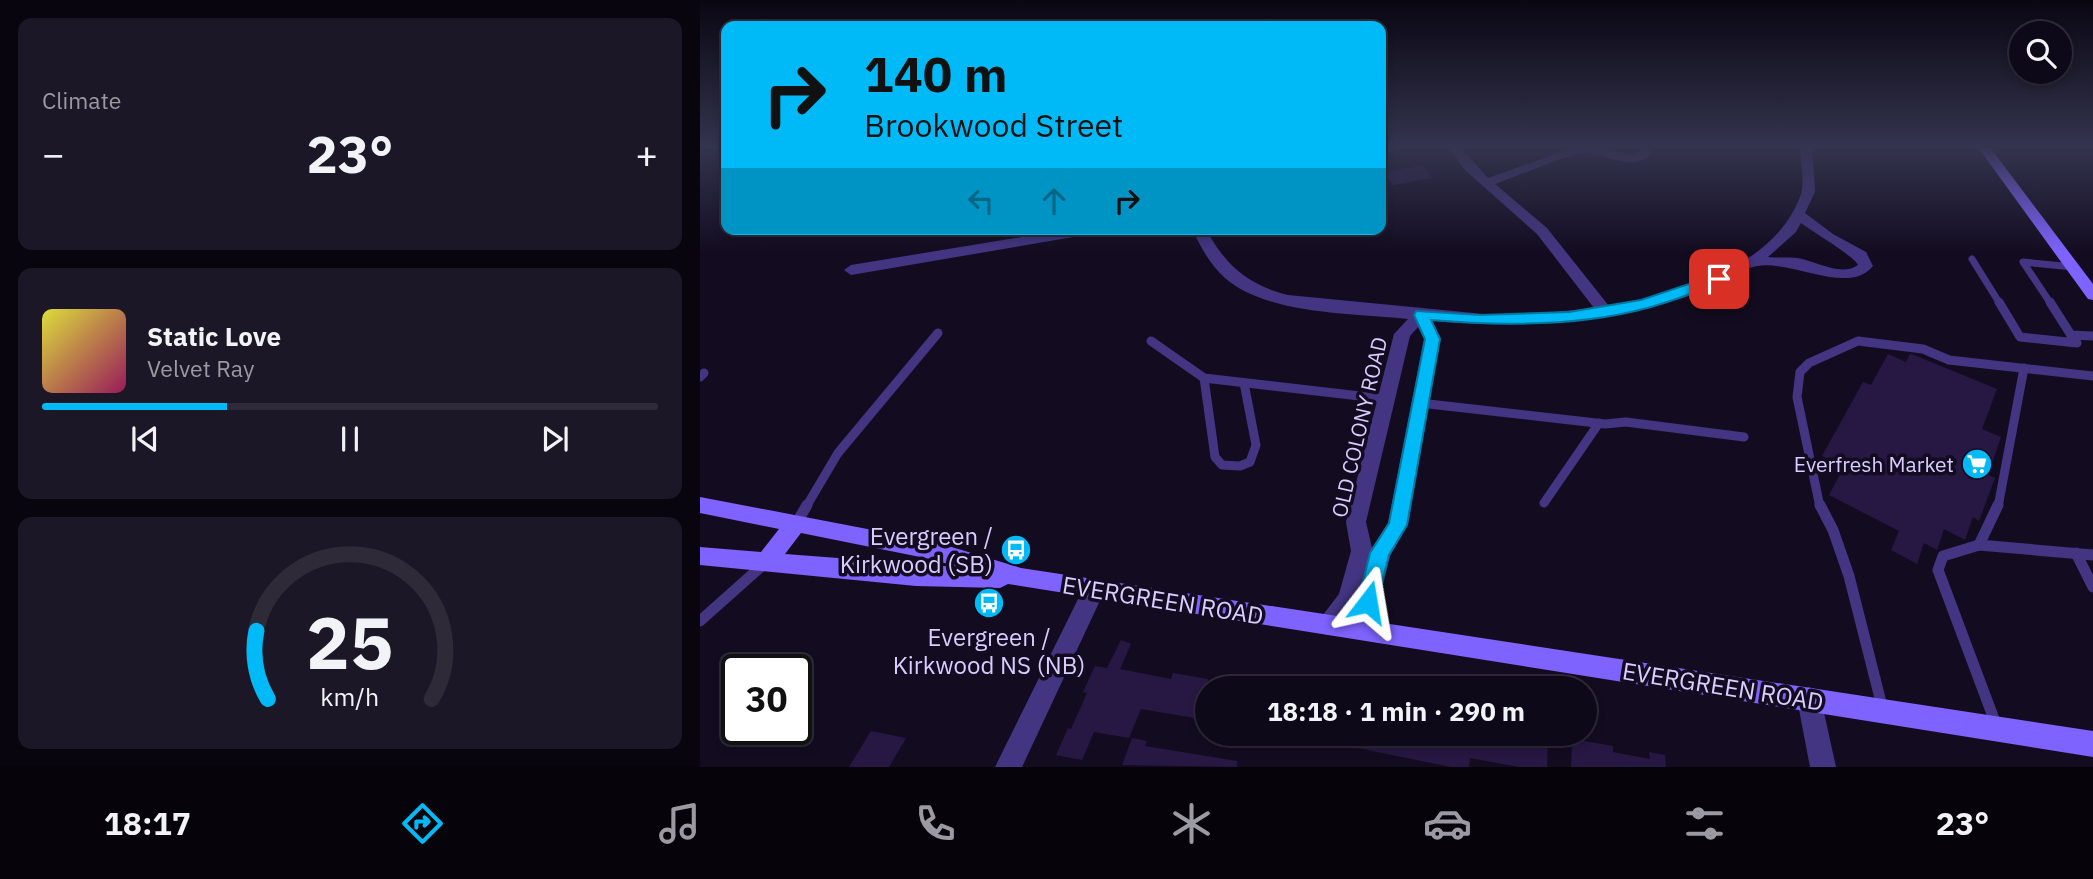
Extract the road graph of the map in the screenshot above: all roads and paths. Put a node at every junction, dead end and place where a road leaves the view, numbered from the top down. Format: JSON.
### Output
{"nodes":[{"id":1,"x":1491,"y":182,"type":"edge"},
{"id":2,"x":1809,"y":182,"type":"edge"},
{"id":3,"x":2010,"y":182,"type":"edge"},
{"id":4,"x":1488,"y":183,"type":"joint"},
{"id":5,"x":1801,"y":216,"type":"junction"},
{"id":6,"x":1061,"y":235,"type":"edge"},
{"id":7,"x":1202,"y":235,"type":"edge"},
{"id":8,"x":1972,"y":259,"type":"dead end"},
{"id":9,"x":1755,"y":261,"type":"junction"},
{"id":10,"x":2073,"y":267,"type":"junction"},
{"id":11,"x":851,"y":270,"type":"dead end"},
{"id":12,"x":2093,"y":295,"type":"edge"},
{"id":13,"x":1605,"y":312,"type":"junction"},
{"id":14,"x":1421,"y":315,"type":"junction"},
{"id":15,"x":938,"y":333,"type":"dead end"},
{"id":16,"x":2071,"y":335,"type":"junction"},
{"id":17,"x":2093,"y":336,"type":"edge"},
{"id":18,"x":1151,"y":341,"type":"dead end"},
{"id":19,"x":2024,"y":368,"type":"junction"},
{"id":20,"x":2092,"y":377,"type":"edge"},
{"id":21,"x":1204,"y":378,"type":"junction"},
{"id":22,"x":1244,"y":383,"type":"junction"},
{"id":23,"x":1386,"y":399,"type":"junction"},
{"id":24,"x":1420,"y":403,"type":"junction"},
{"id":25,"x":1599,"y":423,"type":"junction"},
{"id":26,"x":1744,"y":437,"type":"dead end"},
{"id":27,"x":1544,"y":503,"type":"dead end"},
{"id":28,"x":700,"y":505,"type":"edge"},
{"id":29,"x":796,"y":524,"type":"junction"},
{"id":30,"x":1979,"y":545,"type":"junction"},
{"id":31,"x":2076,"y":554,"type":"junction"},
{"id":32,"x":2093,"y":555,"type":"edge"},
{"id":33,"x":700,"y":556,"type":"edge"},
{"id":34,"x":766,"y":562,"type":"junction"},
{"id":35,"x":1021,"y":578,"type":"junction"},
{"id":36,"x":2093,"y":587,"type":"edge"},
{"id":37,"x":1094,"y":590,"type":"junction"},
{"id":38,"x":700,"y":621,"type":"edge"},
{"id":39,"x":1328,"y":624,"type":"junction"},
{"id":40,"x":1378,"y":632,"type":"junction"},
{"id":41,"x":1809,"y":699,"type":"junction"},
{"id":42,"x":1884,"y":714,"type":"junction"},
{"id":43,"x":1998,"y":729,"type":"junction"},
{"id":44,"x":2093,"y":744,"type":"edge"},
{"id":45,"x":1008,"y":767,"type":"edge"},
{"id":46,"x":1823,"y":767,"type":"edge"}],
"edges":[{"from":1,"to":4,"type":"street"},
{"from":2,"to":5,"type":"street"},
{"from":3,"to":10,"type":"street"},
{"from":4,"to":13,"type":"street"},
{"from":5,"to":9,"type":"street"},
{"from":5,"to":9,"type":"street"},
{"from":6,"to":11,"type":"street"},
{"from":7,"to":14,"type":"street"},
{"from":8,"to":16,"type":"lane"},
{"from":9,"to":13,"type":"street"},
{"from":10,"to":12,"type":"street"},
{"from":10,"to":16,"type":"lane"},
{"from":13,"to":14,"type":"street"},
{"from":14,"to":23,"type":"street","name":"OLD COLONY ROAD"},
{"from":14,"to":24,"type":"street"},
{"from":15,"to":29,"type":"lane"},
{"from":16,"to":17,"type":"lane"},
{"from":18,"to":21,"type":"lane"},
{"from":19,"to":20,"type":"lane"},
{"from":19,"to":30,"type":"lane"},
{"from":19,"to":42,"type":"lane"},
{"from":21,"to":22,"type":"lane"},
{"from":21,"to":22,"type":"lane"},
{"from":22,"to":23,"type":"lane"},
{"from":23,"to":39,"type":"street","name":"OLD COLONY ROAD"},
{"from":24,"to":25,"type":"lane"},
{"from":24,"to":40,"type":"street"},
{"from":25,"to":26,"type":"lane"},
{"from":25,"to":27,"type":"lane"},
{"from":28,"to":29,"type":"street","name":"EVERGREEN ROAD"},
{"from":29,"to":34,"type":"street"},
{"from":29,"to":35,"type":"street","name":"EVERGREEN ROAD"},
{"from":30,"to":31,"type":"lane"},
{"from":30,"to":43,"type":"lane"},
{"from":31,"to":32,"type":"lane"},
{"from":31,"to":36,"type":"lane"},
{"from":33,"to":34,"type":"street","name":"EVERGREEN ROAD"},
{"from":34,"to":35,"type":"street","name":"EVERGREEN ROAD"},
{"from":34,"to":38,"type":"lane"},
{"from":35,"to":37,"type":"street","name":"EVERGREEN ROAD"},
{"from":37,"to":39,"type":"street","name":"EVERGREEN ROAD"},
{"from":37,"to":45,"type":"street"},
{"from":39,"to":40,"type":"street","name":"EVERGREEN ROAD"},
{"from":40,"to":41,"type":"street","name":"EVERGREEN ROAD"},
{"from":41,"to":42,"type":"street","name":"EVERGREEN ROAD"},
{"from":41,"to":46,"type":"street"},
{"from":42,"to":43,"type":"street","name":"EVERGREEN ROAD"},
{"from":43,"to":44,"type":"street","name":"EVERGREEN ROAD"}]}
